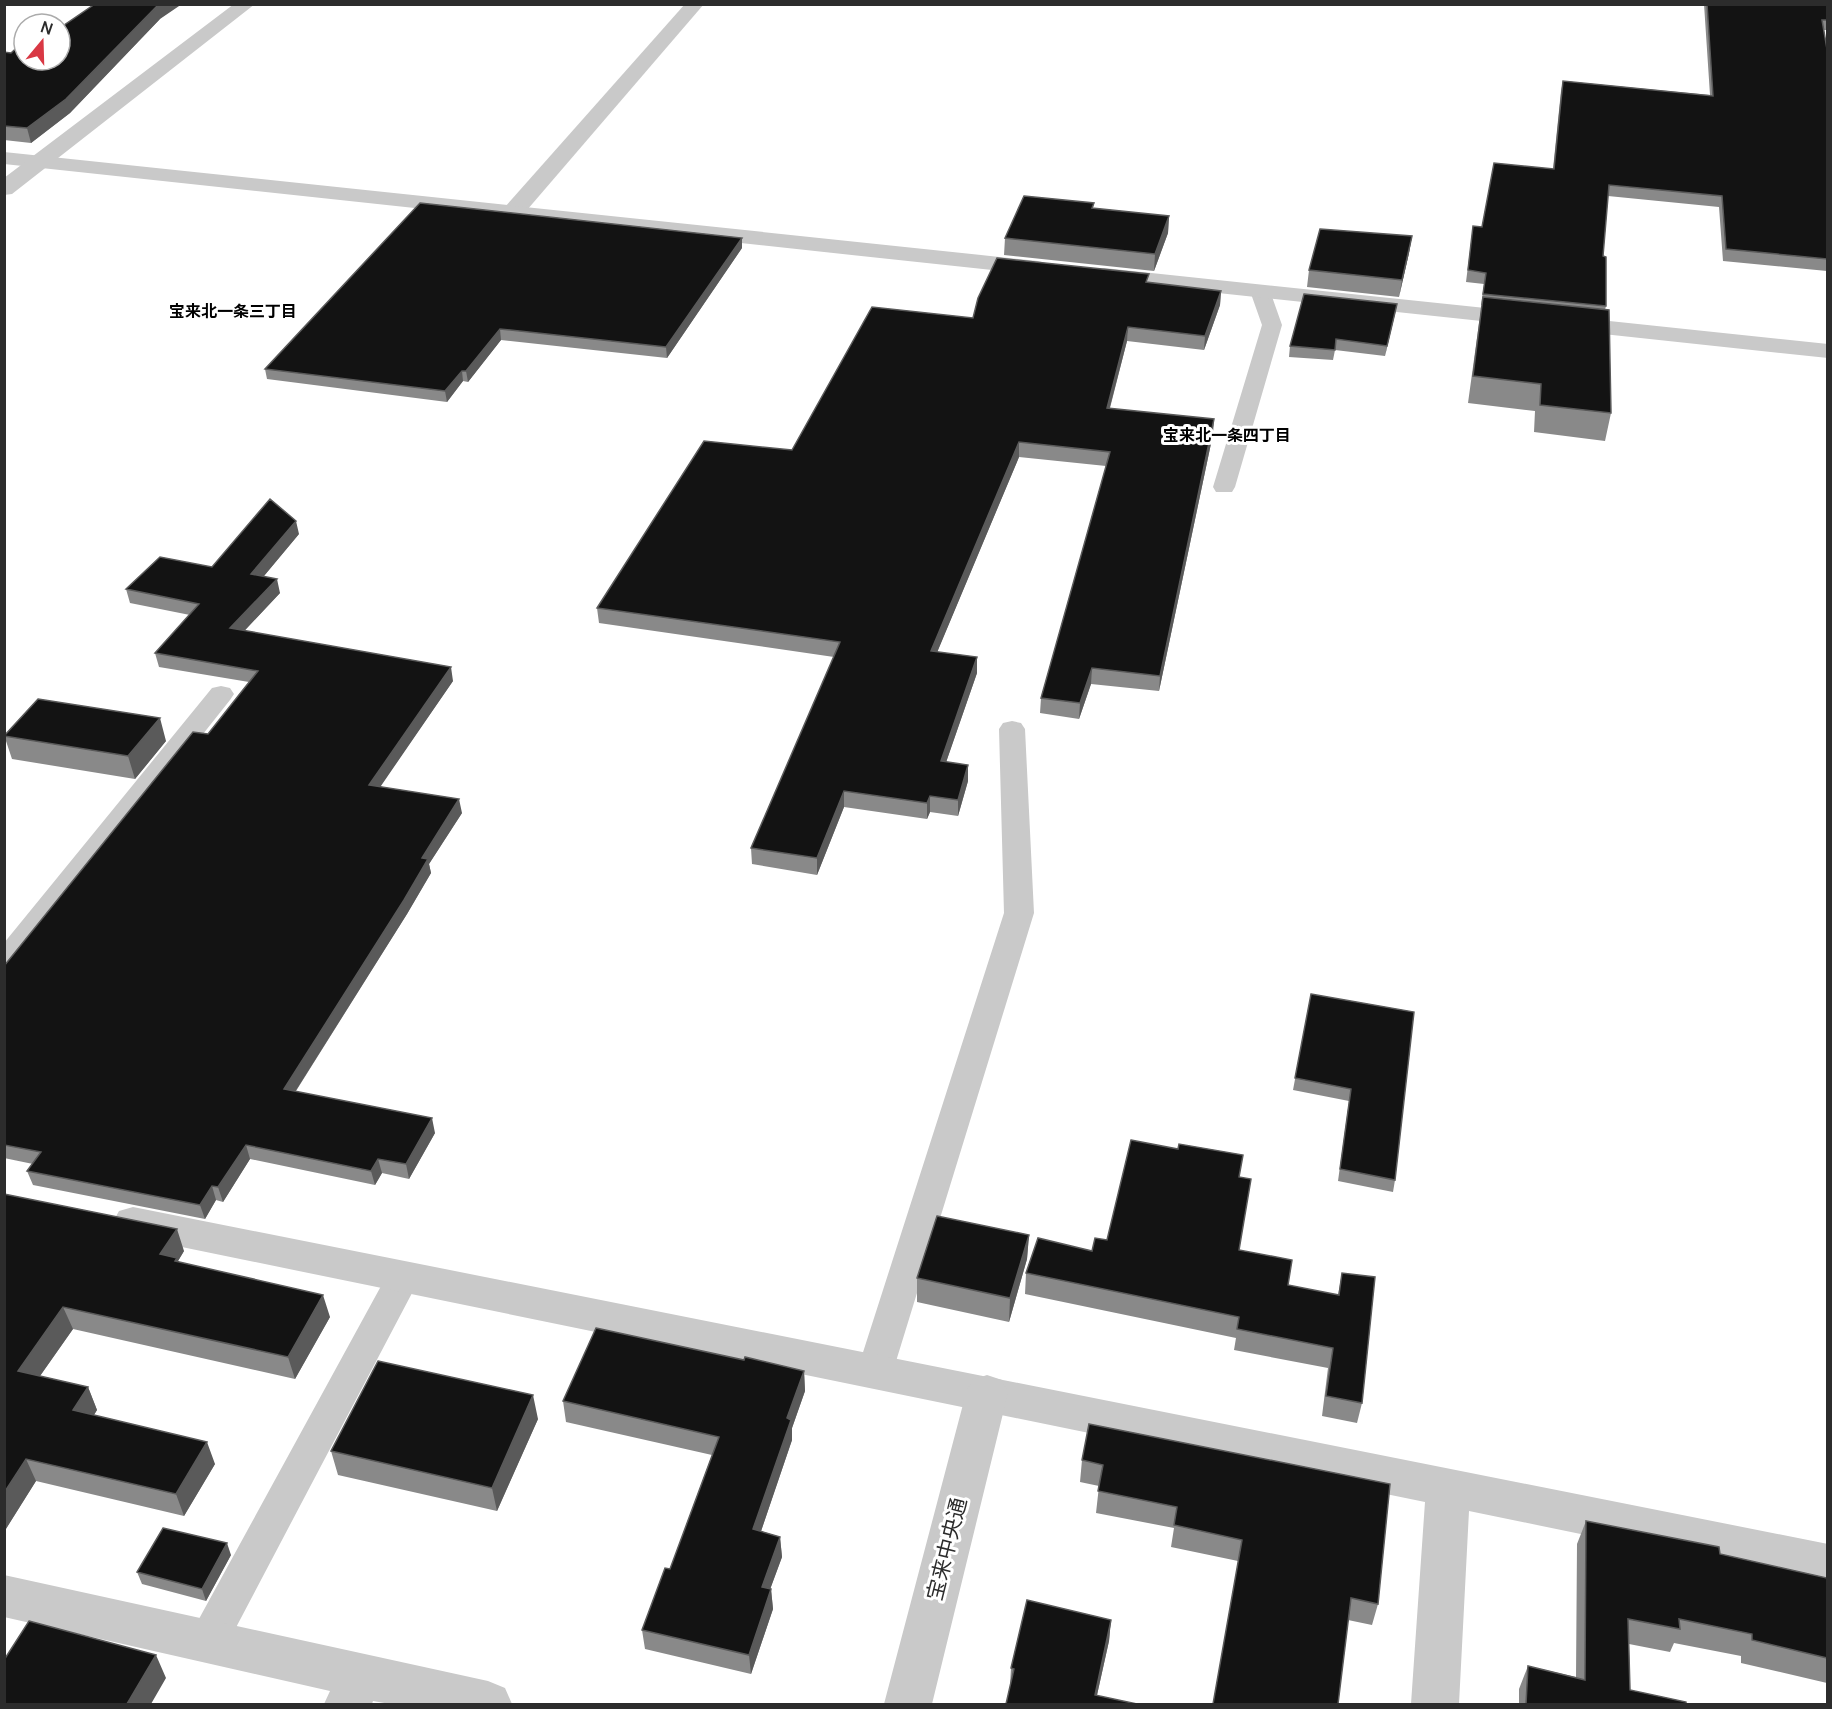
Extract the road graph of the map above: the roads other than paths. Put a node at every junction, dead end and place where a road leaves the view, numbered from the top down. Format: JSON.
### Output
{"nodes":[{"id":1,"x":246,"y":4,"type":"edge"},
{"id":2,"x":695,"y":4,"type":"edge"},
{"id":3,"x":4,"y":158,"type":"edge"},
{"id":4,"x":40,"y":162,"type":"junction"},
{"id":5,"x":4,"y":189,"type":"edge"},
{"id":6,"x":513,"y":212,"type":"junction"},
{"id":7,"x":1059,"y":270,"type":"edge"},
{"id":8,"x":1082,"y":272,"type":"edge"},
{"id":9,"x":1260,"y":291,"type":"junction"},
{"id":10,"x":1827,"y":351,"type":"edge"},
{"id":11,"x":1224,"y":487,"type":"dead end"},
{"id":12,"x":221,"y":694,"type":"dead end"},
{"id":13,"x":1012,"y":729,"type":"dead end"},
{"id":14,"x":4,"y":964,"type":"edge"},
{"id":15,"x":99,"y":1215,"type":"edge"},
{"id":16,"x":404,"y":1276,"type":"junction"},
{"id":17,"x":875,"y":1371,"type":"junction"},
{"id":18,"x":987,"y":1393,"type":"junction"},
{"id":19,"x":1448,"y":1489,"type":"junction"},
{"id":20,"x":1827,"y":1564,"type":"edge"},
{"id":21,"x":4,"y":1596,"type":"edge"},
{"id":22,"x":208,"y":1641,"type":"junction"},
{"id":23,"x":354,"y":1690,"type":"edge"},
{"id":24,"x":488,"y":1704,"type":"edge"},
{"id":25,"x":908,"y":1704,"type":"edge"},
{"id":26,"x":1436,"y":1704,"type":"edge"}],
"edges":[{"from":1,"to":4,"type":"street"},
{"from":2,"to":6,"type":"street"},
{"from":3,"to":4,"type":"street"},
{"from":4,"to":5,"type":"street"},
{"from":4,"to":6,"type":"street"},
{"from":6,"to":7,"type":"street"},
{"from":8,"to":9,"type":"street"},
{"from":9,"to":10,"type":"street"},
{"from":9,"to":11,"type":"lane"},
{"from":12,"to":14,"type":"lane"},
{"from":13,"to":17,"type":"lane"},
{"from":15,"to":16,"type":"street"},
{"from":16,"to":17,"type":"street"},
{"from":16,"to":22,"type":"lane"},
{"from":17,"to":18,"type":"street"},
{"from":18,"to":19,"type":"street"},
{"from":18,"to":25,"type":"street","name":"宝来中央通"},
{"from":19,"to":20,"type":"street"},
{"from":19,"to":26,"type":"street"},
{"from":21,"to":22,"type":"street"},
{"from":22,"to":23,"type":"street"},
{"from":23,"to":24,"type":"street"}]}
